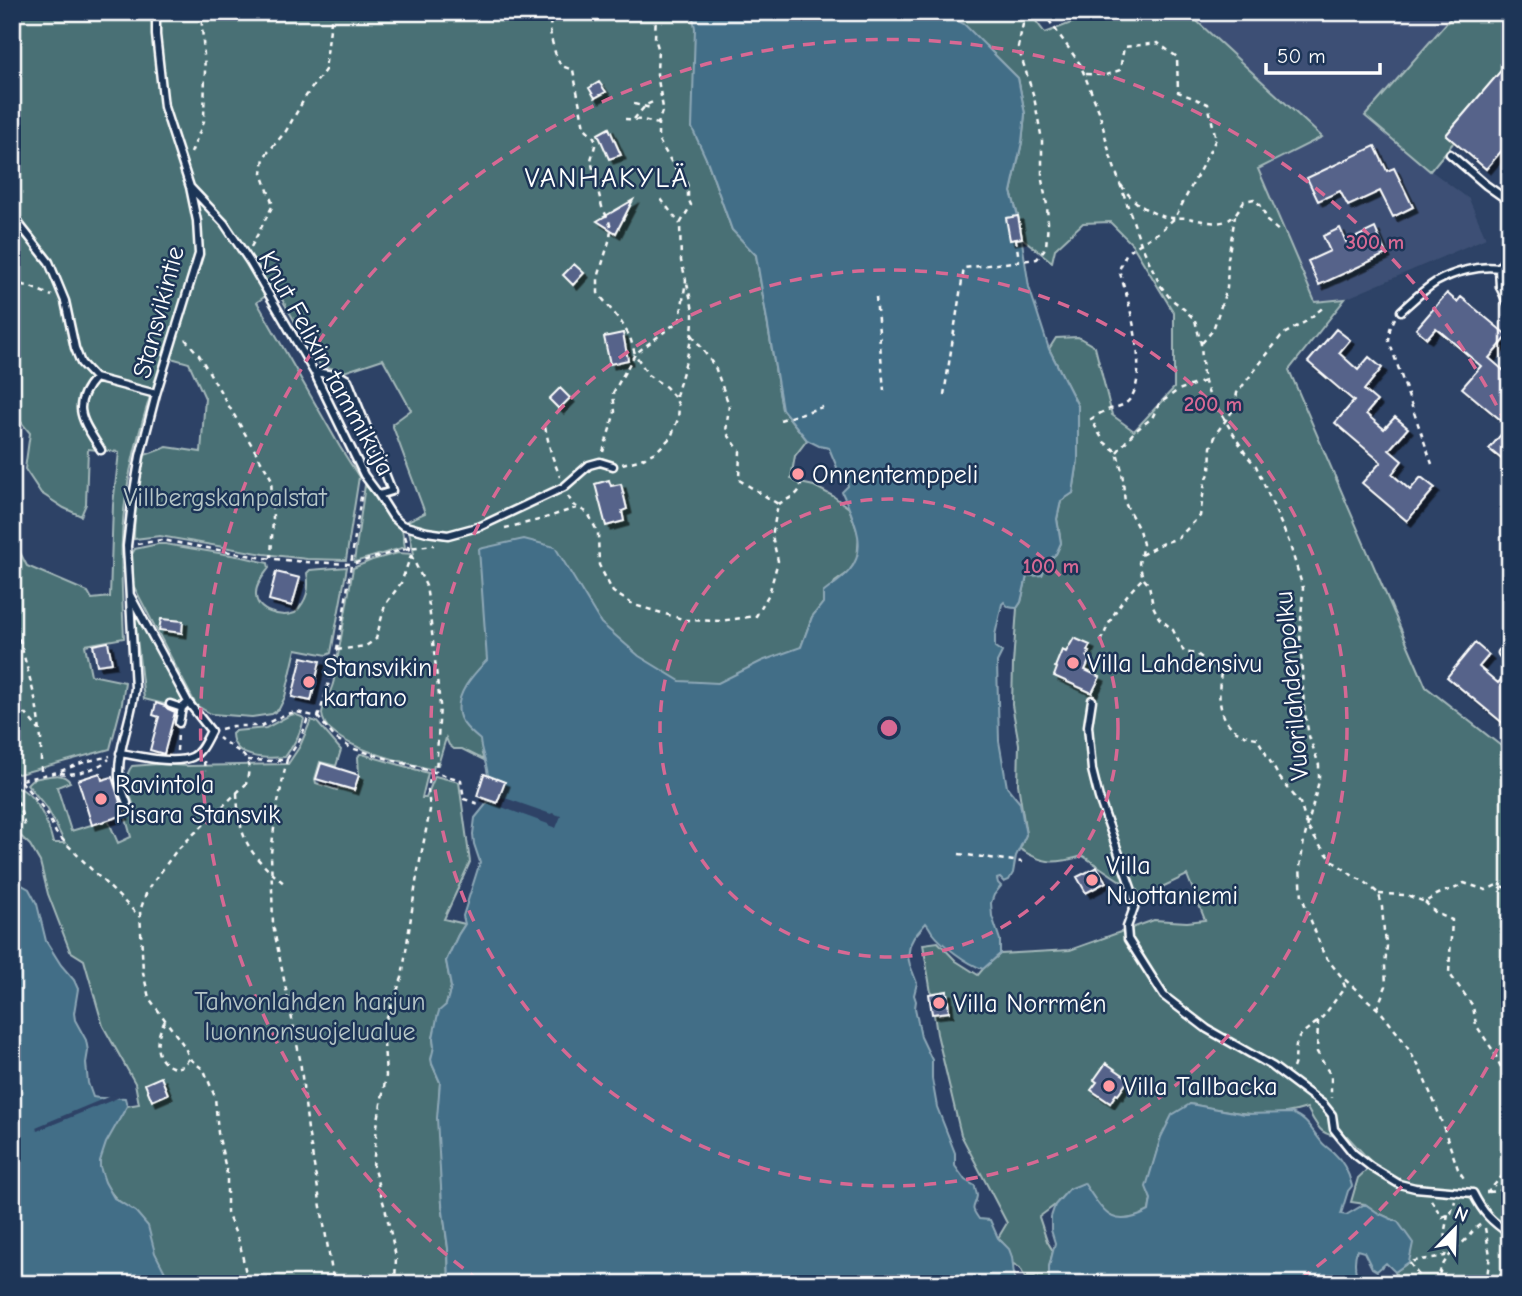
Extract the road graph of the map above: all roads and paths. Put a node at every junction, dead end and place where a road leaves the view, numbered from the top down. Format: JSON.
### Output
{"nodes":[{"id":1,"x":156,"y":12,"type":"edge"},
{"id":2,"x":201,"y":12,"type":"edge"},
{"id":3,"x":332,"y":12,"type":"edge"},
{"id":4,"x":556,"y":12,"type":"edge"},
{"id":5,"x":656,"y":12,"type":"edge"},
{"id":6,"x":1017,"y":12,"type":"edge"},
{"id":7,"x":1043,"y":12,"type":"edge"},
{"id":8,"x":1084,"y":74,"type":"junction"},
{"id":9,"x":653,"y":102,"type":"dead end"},
{"id":10,"x":634,"y":104,"type":"dead end"},
{"id":11,"x":645,"y":106,"type":"junction"},
{"id":12,"x":651,"y":108,"type":"dead end"},
{"id":13,"x":634,"y":119,"type":"junction"},
{"id":14,"x":625,"y":120,"type":"dead end"},
{"id":15,"x":658,"y":124,"type":"junction"},
{"id":16,"x":1450,"y":154,"type":"dead end"},
{"id":17,"x":184,"y":168,"type":"junction"},
{"id":18,"x":1119,"y":182,"type":"junction"},
{"id":19,"x":190,"y":187,"type":"junction"},
{"id":20,"x":661,"y":199,"type":"dead end"},
{"id":21,"x":1510,"y":202,"type":"edge"},
{"id":22,"x":12,"y":215,"type":"edge"},
{"id":23,"x":1235,"y":216,"type":"junction"},
{"id":24,"x":1175,"y":218,"type":"junction"},
{"id":25,"x":680,"y":224,"type":"junction"},
{"id":26,"x":1280,"y":232,"type":"dead end"},
{"id":27,"x":1016,"y":239,"type":"dead end"},
{"id":28,"x":1510,"y":242,"type":"edge"},
{"id":29,"x":1141,"y":244,"type":"junction"},
{"id":30,"x":247,"y":258,"type":"junction"},
{"id":31,"x":1020,"y":261,"type":"junction"},
{"id":32,"x":1499,"y":268,"type":"junction"},
{"id":33,"x":686,"y":280,"type":"junction"},
{"id":34,"x":12,"y":282,"type":"edge"},
{"id":35,"x":876,"y":297,"type":"dead end"},
{"id":36,"x":65,"y":301,"type":"junction"},
{"id":37,"x":1325,"y":306,"type":"dead end"},
{"id":38,"x":1510,"y":308,"type":"edge"},
{"id":39,"x":1401,"y":310,"type":"joint"},
{"id":40,"x":176,"y":328,"type":"junction"},
{"id":41,"x":691,"y":332,"type":"junction"},
{"id":42,"x":1201,"y":344,"type":"junction"},
{"id":43,"x":635,"y":354,"type":"junction"},
{"id":44,"x":314,"y":372,"type":"junction"},
{"id":45,"x":95,"y":378,"type":"junction"},
{"id":46,"x":1205,"y":381,"type":"junction"},
{"id":47,"x":884,"y":391,"type":"dead end"},
{"id":48,"x":156,"y":394,"type":"junction"},
{"id":49,"x":944,"y":395,"type":"dead end"},
{"id":50,"x":675,"y":398,"type":"junction"},
{"id":51,"x":825,"y":406,"type":"dead end"},
{"id":52,"x":780,"y":420,"type":"dead end"},
{"id":53,"x":1226,"y":420,"type":"junction"},
{"id":54,"x":545,"y":426,"type":"dead end"},
{"id":55,"x":102,"y":450,"type":"dead end"},
{"id":56,"x":1117,"y":452,"type":"junction"},
{"id":57,"x":600,"y":462,"type":"junction"},
{"id":58,"x":1432,"y":464,"type":"dead end"},
{"id":59,"x":613,"y":466,"type":"joint"},
{"id":60,"x":364,"y":475,"type":"junction"},
{"id":61,"x":800,"y":479,"type":"dead end"},
{"id":62,"x":564,"y":487,"type":"junction"},
{"id":63,"x":379,"y":495,"type":"junction"},
{"id":64,"x":778,"y":505,"type":"junction"},
{"id":65,"x":402,"y":525,"type":"junction"},
{"id":66,"x":127,"y":546,"type":"junction"},
{"id":67,"x":409,"y":548,"type":"junction"},
{"id":68,"x":411,"y":555,"type":"junction"},
{"id":69,"x":1141,"y":555,"type":"junction"},
{"id":70,"x":271,"y":558,"type":"junction"},
{"id":71,"x":352,"y":564,"type":"junction"},
{"id":72,"x":1143,"y":578,"type":"junction"},
{"id":73,"x":129,"y":593,"type":"junction"},
{"id":74,"x":12,"y":632,"type":"edge"},
{"id":75,"x":1101,"y":642,"type":"dead end"},
{"id":76,"x":336,"y":650,"type":"junction"},
{"id":77,"x":1502,"y":653,"type":"dead end"},
{"id":78,"x":1510,"y":660,"type":"edge"},
{"id":79,"x":12,"y":696,"type":"edge"},
{"id":80,"x":1092,"y":700,"type":"dead end"},
{"id":81,"x":188,"y":702,"type":"junction"},
{"id":82,"x":170,"y":704,"type":"dead end"},
{"id":83,"x":182,"y":708,"type":"junction"},
{"id":84,"x":309,"y":715,"type":"junction"},
{"id":85,"x":318,"y":717,"type":"junction"},
{"id":86,"x":179,"y":723,"type":"joint"},
{"id":87,"x":211,"y":731,"type":"junction"},
{"id":88,"x":41,"y":732,"type":"junction"},
{"id":89,"x":120,"y":753,"type":"junction"},
{"id":90,"x":288,"y":759,"type":"junction"},
{"id":91,"x":177,"y":760,"type":"junction"},
{"id":92,"x":247,"y":760,"type":"junction"},
{"id":93,"x":430,"y":771,"type":"junction"},
{"id":94,"x":58,"y":772,"type":"junction"},
{"id":95,"x":436,"y":772,"type":"junction"},
{"id":96,"x":41,"y":776,"type":"junction"},
{"id":97,"x":21,"y":780,"type":"junction"},
{"id":98,"x":12,"y":782,"type":"edge"},
{"id":99,"x":237,"y":793,"type":"junction"},
{"id":100,"x":127,"y":803,"type":"dead end"},
{"id":101,"x":479,"y":804,"type":"dead end"},
{"id":102,"x":25,"y":827,"type":"dead end"},
{"id":103,"x":1308,"y":828,"type":"junction"},
{"id":104,"x":959,"y":854,"type":"dead end"},
{"id":105,"x":1022,"y":862,"type":"dead end"},
{"id":106,"x":271,"y":873,"type":"junction"},
{"id":107,"x":285,"y":884,"type":"dead end"},
{"id":108,"x":1510,"y":889,"type":"edge"},
{"id":109,"x":1379,"y":894,"type":"junction"},
{"id":110,"x":1425,"y":902,"type":"junction"},
{"id":111,"x":140,"y":917,"type":"junction"},
{"id":112,"x":1341,"y":976,"type":"junction"},
{"id":113,"x":1377,"y":1008,"type":"junction"},
{"id":114,"x":165,"y":1021,"type":"junction"},
{"id":115,"x":1318,"y":1021,"type":"junction"},
{"id":116,"x":189,"y":1058,"type":"junction"},
{"id":117,"x":1288,"y":1077,"type":"junction"},
{"id":118,"x":1510,"y":1087,"type":"edge"},
{"id":119,"x":1329,"y":1110,"type":"junction"},
{"id":120,"x":1510,"y":1167,"type":"edge"},
{"id":121,"x":1424,"y":1189,"type":"junction"},
{"id":122,"x":1510,"y":1190,"type":"edge"},
{"id":123,"x":1451,"y":1192,"type":"junction"},
{"id":124,"x":1488,"y":1192,"type":"junction"},
{"id":125,"x":1473,"y":1193,"type":"junction"},
{"id":126,"x":1448,"y":1214,"type":"junction"},
{"id":127,"x":1510,"y":1234,"type":"edge"},
{"id":128,"x":248,"y":1284,"type":"edge"},
{"id":129,"x":334,"y":1284,"type":"edge"},
{"id":130,"x":395,"y":1284,"type":"edge"},
{"id":131,"x":1417,"y":1284,"type":"edge"},
{"id":132,"x":1437,"y":1284,"type":"edge"},
{"id":133,"x":1486,"y":1284,"type":"edge"}],
"edges":[{"from":1,"to":17,"type":"lane","name":"Stansvikintie"},
{"from":2,"to":17,"type":"path"},
{"from":3,"to":30,"type":"path"},
{"from":4,"to":43,"type":"path"},
{"from":5,"to":15,"type":"path"},
{"from":6,"to":31,"type":"path"},
{"from":7,"to":8,"type":"path","name":"Vuorilahdenpolku"},
{"from":8,"to":18,"type":"path","name":"Vuorilahdenpolku"},
{"from":8,"to":24,"type":"path"},
{"from":9,"to":11,"type":"path"},
{"from":10,"to":11,"type":"path"},
{"from":11,"to":12,"type":"path"},
{"from":11,"to":13,"type":"path"},
{"from":13,"to":14,"type":"path"},
{"from":13,"to":15,"type":"path"},
{"from":15,"to":25,"type":"path"},
{"from":16,"to":21,"type":"lane"},
{"from":17,"to":19,"type":"lane","name":"Stansvikintie"},
{"from":18,"to":24,"type":"path"},
{"from":18,"to":29,"type":"path","name":"Vuorilahdenpolku"},
{"from":19,"to":30,"type":"lane","name":"Knut Felixin tammikuja"},
{"from":19,"to":40,"type":"lane","name":"Stansvikintie"},
{"from":20,"to":25,"type":"path"},
{"from":22,"to":36,"type":"lane"},
{"from":23,"to":24,"type":"path"},
{"from":23,"to":26,"type":"path"},
{"from":23,"to":42,"type":"path"},
{"from":24,"to":29,"type":"path"},
{"from":25,"to":33,"type":"path"},
{"from":27,"to":31,"type":"path"},
{"from":28,"to":32,"type":"lane"},
{"from":29,"to":42,"type":"path","name":"Vuorilahdenpolku"},
{"from":29,"to":56,"type":"path"},
{"from":30,"to":44,"type":"lane","name":"Knut Felixin tammikuja"},
{"from":31,"to":49,"type":"path"},
{"from":32,"to":38,"type":"lane"},
{"from":32,"to":39,"type":"lane"},
{"from":33,"to":41,"type":"path"},
{"from":33,"to":43,"type":"path"},
{"from":34,"to":36,"type":"path"},
{"from":35,"to":47,"type":"path"},
{"from":36,"to":45,"type":"lane"},
{"from":37,"to":53,"type":"path"},
{"from":39,"to":58,"type":"path"},
{"from":40,"to":48,"type":"lane","name":"Stansvikintie"},
{"from":40,"to":70,"type":"path"},
{"from":41,"to":50,"type":"path"},
{"from":41,"to":64,"type":"path"},
{"from":42,"to":46,"type":"path","name":"Vuorilahdenpolku"},
{"from":43,"to":50,"type":"path"},
{"from":43,"to":57,"type":"path"},
{"from":44,"to":60,"type":"lane","name":"Knut Felixin tammikuja"},
{"from":44,"to":63,"type":"lane"},
{"from":45,"to":48,"type":"lane"},
{"from":45,"to":55,"type":"lane"},
{"from":46,"to":53,"type":"path","name":"Vuorilahdenpolku"},
{"from":46,"to":56,"type":"path"},
{"from":48,"to":66,"type":"lane","name":"Stansvikintie"},
{"from":50,"to":59,"type":"path"},
{"from":51,"to":52,"type":"path"},
{"from":53,"to":69,"type":"path"},
{"from":53,"to":103,"type":"path","name":"Vuorilahdenpolku"},
{"from":54,"to":62,"type":"path"},
{"from":56,"to":69,"type":"path"},
{"from":57,"to":59,"type":"lane"},
{"from":57,"to":62,"type":"lane"},
{"from":60,"to":63,"type":"lane","name":"Knut Felixin tammikuja"},
{"from":60,"to":71,"type":"path"},
{"from":61,"to":64,"type":"path"},
{"from":62,"to":64,"type":"path"},
{"from":62,"to":65,"type":"lane"},
{"from":63,"to":65,"type":"lane","name":"Knut Felixin tammikuja"},
{"from":65,"to":67,"type":"path"},
{"from":66,"to":70,"type":"path"},
{"from":66,"to":73,"type":"lane","name":"Stansvikintie"},
{"from":67,"to":68,"type":"path"},
{"from":67,"to":71,"type":"path"},
{"from":68,"to":76,"type":"path"},
{"from":68,"to":95,"type":"path"},
{"from":69,"to":72,"type":"path"},
{"from":70,"to":71,"type":"path"},
{"from":71,"to":76,"type":"path"},
{"from":72,"to":75,"type":"path"},
{"from":72,"to":103,"type":"path"},
{"from":73,"to":81,"type":"lane"},
{"from":73,"to":89,"type":"lane","name":"Stansvikintie"},
{"from":74,"to":88,"type":"path"},
{"from":76,"to":85,"type":"path"},
{"from":77,"to":78,"type":"lane"},
{"from":79,"to":88,"type":"path"},
{"from":80,"to":117,"type":"lane"},
{"from":81,"to":83,"type":"lane"},
{"from":81,"to":87,"type":"lane"},
{"from":82,"to":83,"type":"lane"},
{"from":83,"to":86,"type":"lane"},
{"from":84,"to":85,"type":"path"},
{"from":84,"to":87,"type":"path"},
{"from":84,"to":90,"type":"path"},
{"from":85,"to":93,"type":"path"},
{"from":86,"to":91,"type":"path"},
{"from":87,"to":91,"type":"lane"},
{"from":87,"to":92,"type":"path"},
{"from":88,"to":96,"type":"path"},
{"from":89,"to":91,"type":"lane"},
{"from":89,"to":100,"type":"lane","name":"Stansvikintie"},
{"from":90,"to":92,"type":"path"},
{"from":90,"to":106,"type":"path"},
{"from":92,"to":99,"type":"path"},
{"from":93,"to":95,"type":"path"},
{"from":93,"to":130,"type":"path"},
{"from":94,"to":94,"type":"path"},
{"from":94,"to":96,"type":"path"},
{"from":95,"to":101,"type":"path"},
{"from":96,"to":97,"type":"path"},
{"from":97,"to":98,"type":"path"},
{"from":97,"to":111,"type":"path"},
{"from":98,"to":102,"type":"path"},
{"from":99,"to":106,"type":"path"},
{"from":99,"to":111,"type":"path"},
{"from":103,"to":109,"type":"path"},
{"from":103,"to":112,"type":"path","name":"Vuorilahdenpolku"},
{"from":104,"to":105,"type":"path"},
{"from":106,"to":107,"type":"path"},
{"from":106,"to":129,"type":"path"},
{"from":108,"to":110,"type":"path"},
{"from":109,"to":110,"type":"path"},
{"from":109,"to":113,"type":"path"},
{"from":110,"to":118,"type":"path"},
{"from":111,"to":114,"type":"path"},
{"from":112,"to":113,"type":"path","name":"Vuorilahdenpolku"},
{"from":112,"to":115,"type":"path"},
{"from":113,"to":125,"type":"path","name":"Vuorilahdenpolku"},
{"from":114,"to":116,"type":"path"},
{"from":114,"to":116,"type":"path"},
{"from":115,"to":117,"type":"path"},
{"from":115,"to":119,"type":"path"},
{"from":116,"to":128,"type":"path"},
{"from":117,"to":119,"type":"lane"},
{"from":119,"to":121,"type":"lane"},
{"from":120,"to":124,"type":"path"},
{"from":121,"to":123,"type":"lane"},
{"from":121,"to":126,"type":"path"},
{"from":122,"to":124,"type":"path"},
{"from":123,"to":125,"type":"lane"},
{"from":123,"to":126,"type":"path"},
{"from":124,"to":125,"type":"path"},
{"from":125,"to":127,"type":"lane"},
{"from":126,"to":131,"type":"path"},
{"from":132,"to":133,"type":"path"}]}
